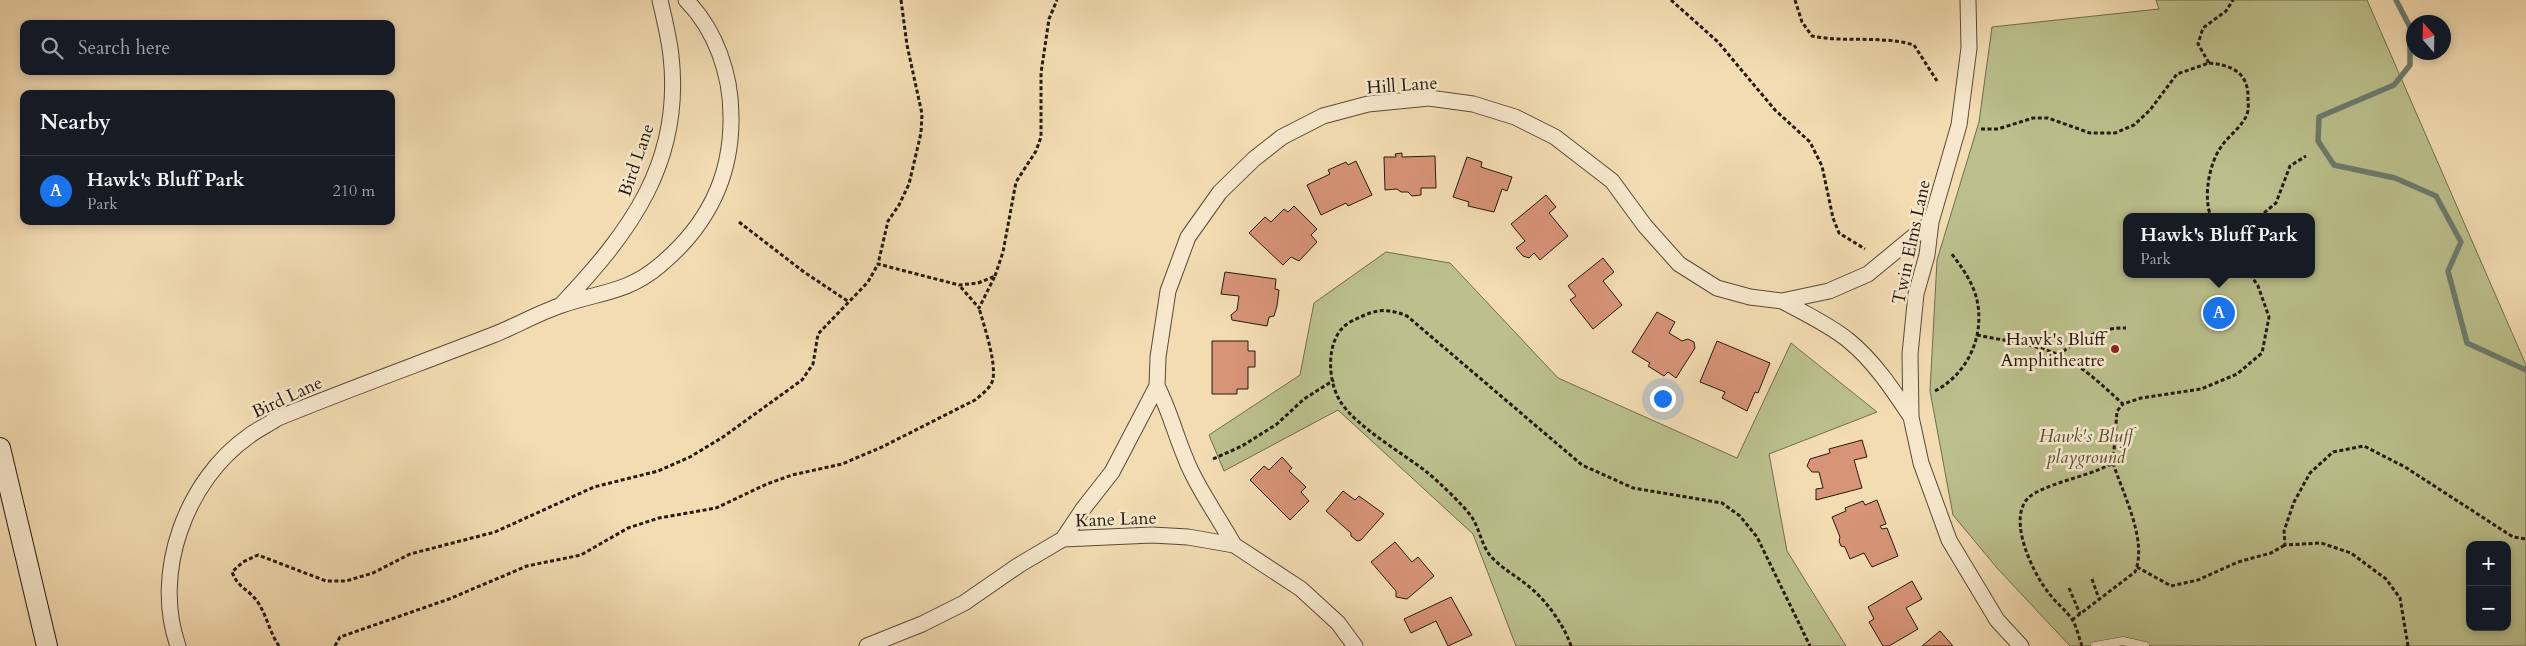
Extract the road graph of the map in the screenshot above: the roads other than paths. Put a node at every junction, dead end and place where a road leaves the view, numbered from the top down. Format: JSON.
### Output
{"nodes":[{"id":1,"x":660,"y":0,"type":"edge"},
{"id":2,"x":686,"y":0,"type":"edge"},
{"id":3,"x":1968,"y":0,"type":"edge"},
{"id":4,"x":1931,"y":222,"type":"junction"},
{"id":5,"x":1782,"y":301,"type":"junction"},
{"id":6,"x":561,"y":305,"type":"junction"},
{"id":7,"x":1157,"y":386,"type":"junction"},
{"id":8,"x":1911,"y":417,"type":"junction"},
{"id":9,"x":0,"y":448,"type":"edge"},
{"id":10,"x":1063,"y":540,"type":"junction"},
{"id":11,"x":1234,"y":545,"type":"junction"},
{"id":12,"x":2143,"y":645,"type":"edge"},
{"id":13,"x":47,"y":646,"type":"edge"},
{"id":14,"x":178,"y":646,"type":"edge"},
{"id":15,"x":867,"y":646,"type":"edge"},
{"id":16,"x":1355,"y":646,"type":"edge"},
{"id":17,"x":2021,"y":646,"type":"edge"},
{"id":18,"x":2094,"y":646,"type":"edge"}],
"edges":[{"from":1,"to":6,"type":"street","name":"Bird Lane"},
{"from":2,"to":6,"type":"street","name":"Bird Lane"},
{"from":3,"to":4,"type":"street","name":"Twin Elms Lane"},
{"from":4,"to":5,"type":"street"},
{"from":4,"to":8,"type":"street","name":"Twin Elms Lane"},
{"from":5,"to":7,"type":"street","name":"Hill Lane"},
{"from":5,"to":8,"type":"street"},
{"from":6,"to":14,"type":"street","name":"Bird Lane"},
{"from":7,"to":10,"type":"street"},
{"from":7,"to":11,"type":"street"},
{"from":8,"to":17,"type":"street","name":"Twin Elms Lane"},
{"from":9,"to":13,"type":"street"},
{"from":10,"to":11,"type":"street","name":"Kane Lane"},
{"from":10,"to":15,"type":"street","name":"Kane Lane"},
{"from":11,"to":16,"type":"street","name":"Kane Lane"},
{"from":12,"to":18,"type":"lane"}]}
